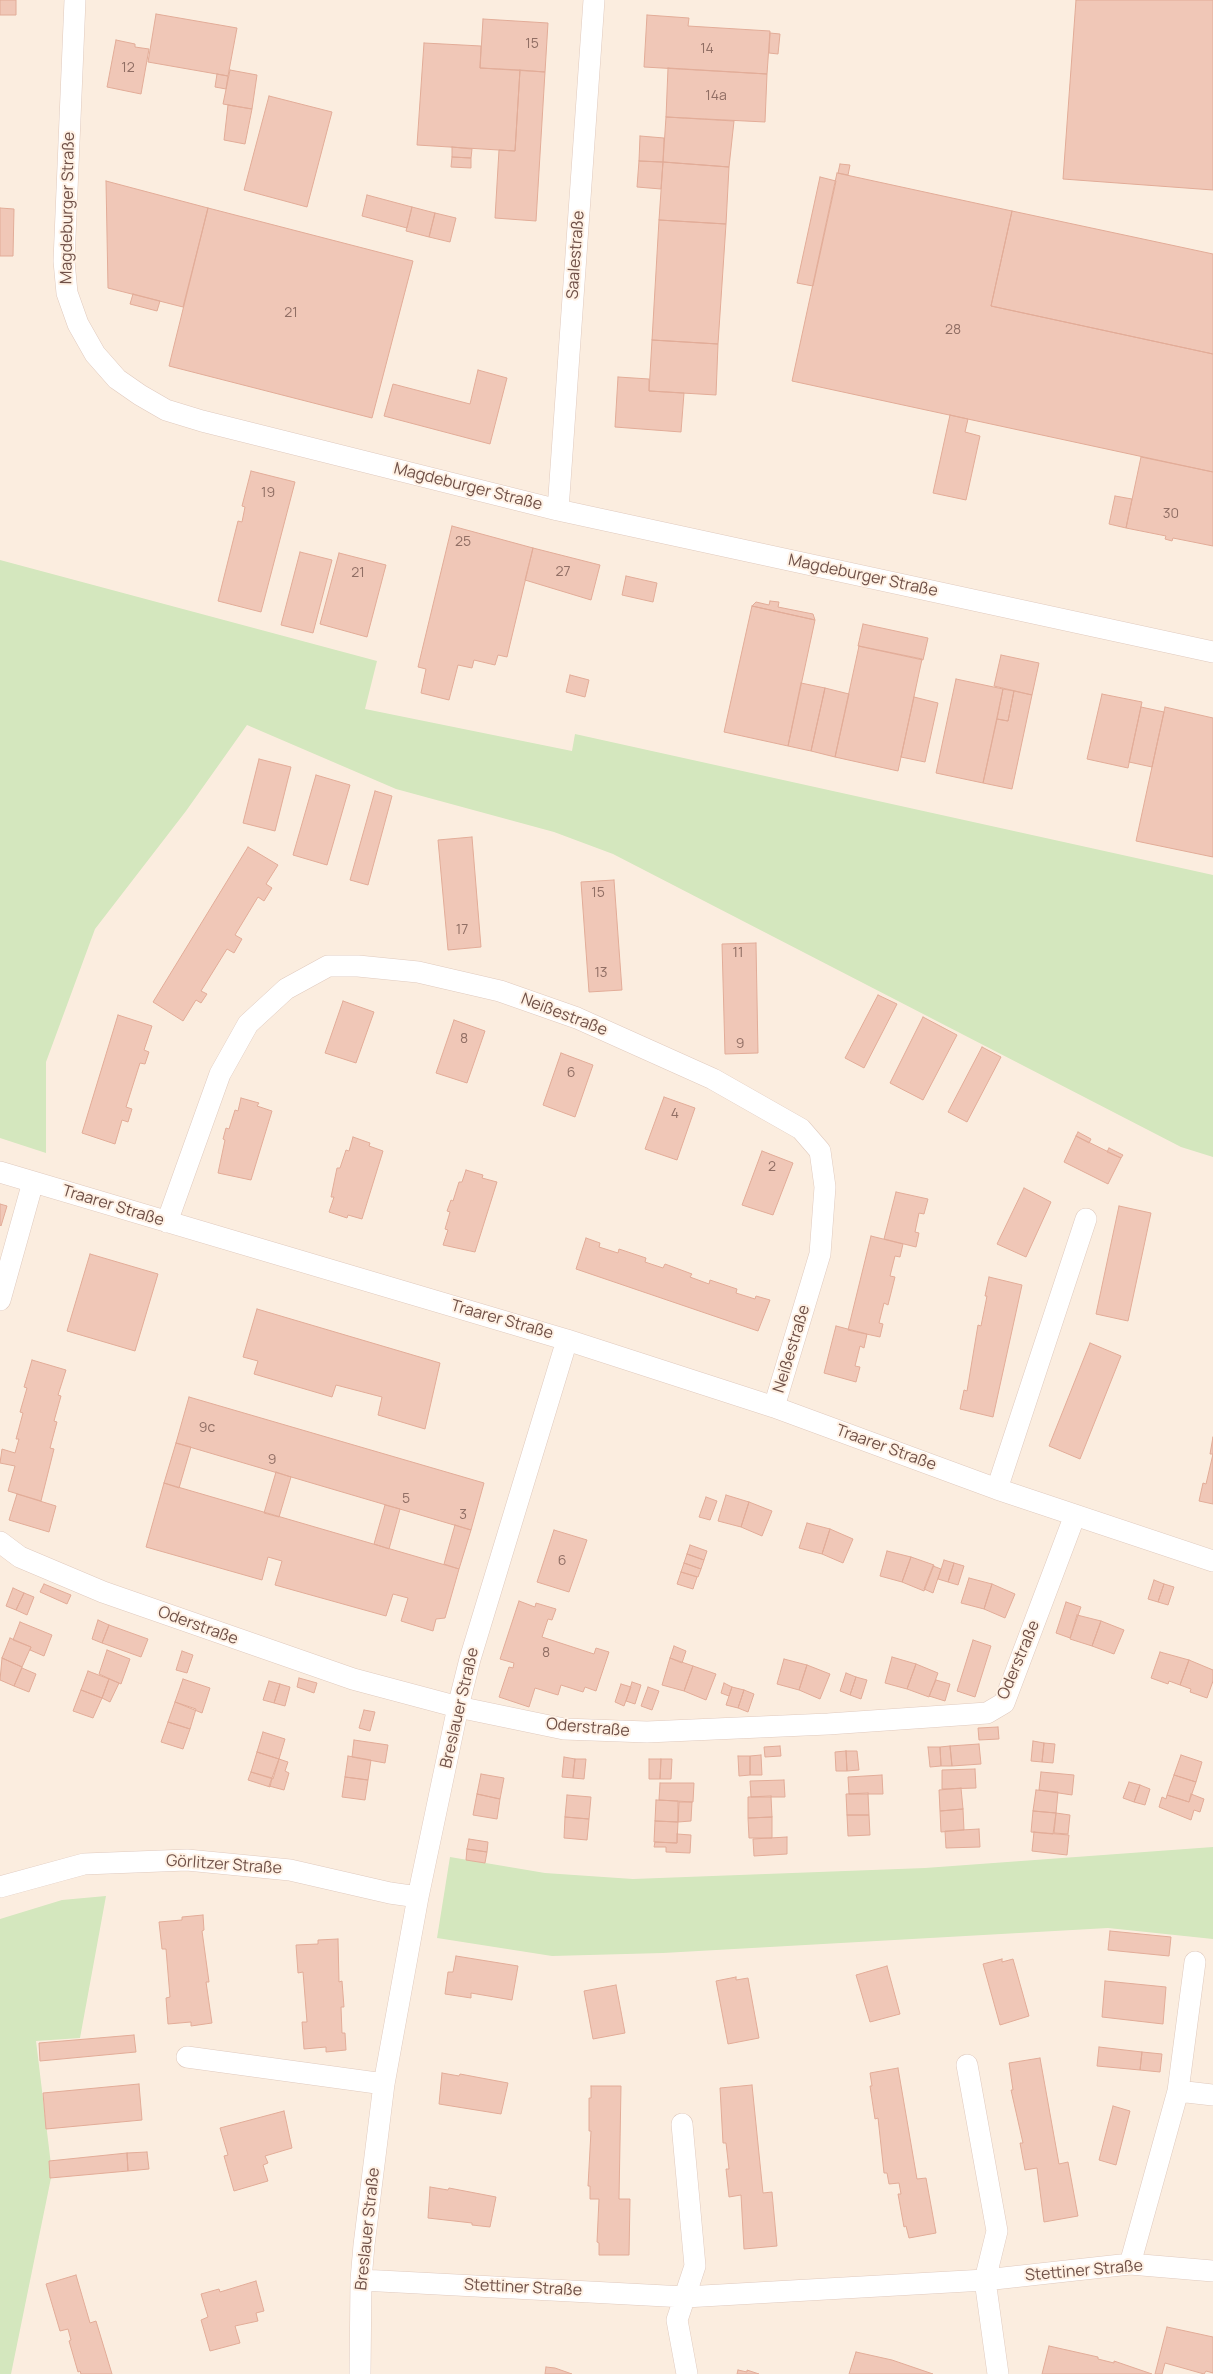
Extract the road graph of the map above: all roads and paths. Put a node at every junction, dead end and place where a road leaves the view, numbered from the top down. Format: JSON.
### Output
{"nodes":[{"id":1,"x":75,"y":0,"type":"edge"},
{"id":2,"x":594,"y":0,"type":"edge"},
{"id":3,"x":558,"y":510,"type":"junction"},
{"id":4,"x":1213,"y":652,"type":"edge"},
{"id":5,"x":0,"y":1172,"type":"edge"},
{"id":6,"x":33,"y":1182,"type":"junction"},
{"id":7,"x":1086,"y":1219,"type":"dead end"},
{"id":8,"x":167,"y":1222,"type":"junction"},
{"id":9,"x":0,"y":1300,"type":"edge"},
{"id":10,"x":567,"y":1340,"type":"junction"},
{"id":11,"x":774,"y":1407,"type":"junction"},
{"id":12,"x":996,"y":1489,"type":"junction"},
{"id":13,"x":1075,"y":1515,"type":"junction"},
{"id":14,"x":0,"y":1542,"type":"edge"},
{"id":15,"x":1213,"y":1561,"type":"edge"},
{"id":16,"x":458,"y":1708,"type":"junction"},
{"id":17,"x":0,"y":1887,"type":"edge"},
{"id":18,"x":418,"y":1897,"type":"junction"},
{"id":19,"x":1194,"y":1962,"type":"dead end"},
{"id":20,"x":187,"y":2057,"type":"dead end"},
{"id":21,"x":966,"y":2065,"type":"dead end"},
{"id":22,"x":384,"y":2084,"type":"junction"},
{"id":23,"x":1178,"y":2091,"type":"junction"},
{"id":24,"x":1213,"y":2095,"type":"edge"},
{"id":25,"x":682,"y":2124,"type":"dead end"},
{"id":26,"x":1130,"y":2264,"type":"junction"},
{"id":27,"x":1213,"y":2271,"type":"edge"},
{"id":28,"x":361,"y":2280,"type":"junction"},
{"id":29,"x":985,"y":2280,"type":"junction"},
{"id":30,"x":685,"y":2297,"type":"junction"},
{"id":31,"x":360,"y":2374,"type":"edge"},
{"id":32,"x":687,"y":2374,"type":"edge"},
{"id":33,"x":998,"y":2374,"type":"edge"}],
"edges":[{"from":1,"to":3,"type":"street","name":"Magdeburger Straße"},
{"from":2,"to":3,"type":"street","name":"Saalestraße"},
{"from":3,"to":4,"type":"street","name":"Magdeburger Straße"},
{"from":5,"to":6,"type":"street","name":"Traarer Straße"},
{"from":6,"to":8,"type":"street","name":"Traarer Straße"},
{"from":6,"to":9,"type":"street"},
{"from":7,"to":12,"type":"street"},
{"from":8,"to":10,"type":"street","name":"Traarer Straße"},
{"from":8,"to":11,"type":"street","name":"Neißestraße"},
{"from":10,"to":11,"type":"street","name":"Traarer Straße"},
{"from":10,"to":16,"type":"street","name":"Breslauer Straße"},
{"from":11,"to":12,"type":"street","name":"Traarer Straße"},
{"from":12,"to":13,"type":"street","name":"Traarer Straße"},
{"from":13,"to":15,"type":"street","name":"Traarer Straße"},
{"from":13,"to":16,"type":"street","name":"Oderstraße"},
{"from":14,"to":16,"type":"street","name":"Oderstraße"},
{"from":16,"to":18,"type":"street","name":"Breslauer Straße"},
{"from":17,"to":18,"type":"street","name":"Görlitzer Straße"},
{"from":18,"to":22,"type":"street","name":"Breslauer Straße"},
{"from":19,"to":23,"type":"street"},
{"from":20,"to":22,"type":"street"},
{"from":21,"to":29,"type":"street"},
{"from":22,"to":28,"type":"street","name":"Breslauer Straße"},
{"from":23,"to":24,"type":"street"},
{"from":23,"to":26,"type":"street"},
{"from":25,"to":30,"type":"street"},
{"from":26,"to":27,"type":"street","name":"Stettiner Straße"},
{"from":26,"to":29,"type":"street","name":"Stettiner Straße"},
{"from":28,"to":30,"type":"street","name":"Stettiner Straße"},
{"from":28,"to":31,"type":"street","name":"Breslauer Straße"},
{"from":29,"to":30,"type":"street","name":"Stettiner Straße"},
{"from":29,"to":33,"type":"street"},
{"from":30,"to":32,"type":"street"}]}
